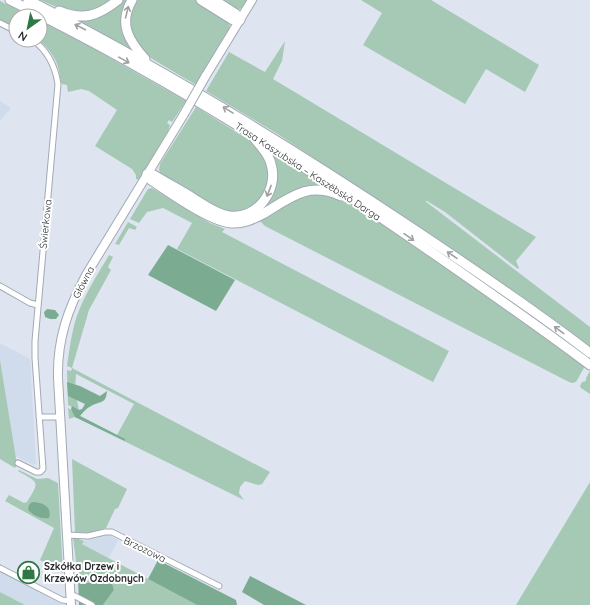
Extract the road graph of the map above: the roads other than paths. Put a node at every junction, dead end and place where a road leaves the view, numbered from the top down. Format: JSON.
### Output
{"nodes":[{"id":1,"x":10,"y":0,"type":"edge"},
{"id":2,"x":29,"y":0,"type":"edge"},
{"id":3,"x":118,"y":0,"type":"edge"},
{"id":4,"x":132,"y":0,"type":"edge"},
{"id":5,"x":201,"y":0,"type":"edge"},
{"id":6,"x":214,"y":0,"type":"edge"},
{"id":7,"x":252,"y":0,"type":"edge"},
{"id":8,"x":240,"y":20,"type":"junction"},
{"id":9,"x":42,"y":48,"type":"edge"},
{"id":10,"x":151,"y":66,"type":"junction"},
{"id":11,"x":249,"y":132,"type":"junction"},
{"id":12,"x":147,"y":174,"type":"junction"},
{"id":13,"x":377,"y":214,"type":"junction"},
{"id":14,"x":0,"y":286,"type":"edge"},
{"id":15,"x":38,"y":305,"type":"junction"},
{"id":16,"x":590,"y":353,"type":"edge"},
{"id":17,"x":590,"y":365,"type":"edge"},
{"id":18,"x":39,"y":417,"type":"junction"},
{"id":19,"x":60,"y":417,"type":"junction"},
{"id":20,"x":18,"y":463,"type":"dead end"},
{"id":21,"x":66,"y":535,"type":"junction"},
{"id":22,"x":0,"y":568,"type":"edge"},
{"id":23,"x":219,"y":586,"type":"dead end"},
{"id":24,"x":71,"y":600,"type":"edge"},
{"id":25,"x":92,"y":605,"type":"edge"}],
"edges":[{"from":1,"to":11,"type":"highway","name":"Trasa Kaszubska – Kaszëbskô Darga","one_way":true},
{"from":2,"to":3,"type":"highway"},
{"from":10,"to":2,"type":"highway","name":"Trasa Kaszubska – Kaszëbskô Darga","one_way":true},
{"from":10,"to":4,"type":"highway","one_way":true},
{"from":5,"to":8,"type":"highway"},
{"from":6,"to":8,"type":"highway"},
{"from":7,"to":8,"type":"main road","name":"Główna"},
{"from":8,"to":12,"type":"main road","name":"Główna","bridge":true},
{"from":9,"to":15,"type":"street","name":"Świerkowa"},
{"from":16,"to":10,"type":"highway","name":"Trasa Kaszubska – Kaszëbskô Darga","one_way":true},
{"from":11,"to":12,"type":"highway","one_way":true},
{"from":11,"to":13,"type":"highway","name":"Trasa Kaszubska – Kaszëbskô Darga"},
{"from":12,"to":13,"type":"highway"},
{"from":12,"to":19,"type":"main road","name":"Główna"},
{"from":13,"to":17,"type":"highway","name":"Trasa Kaszubska – Kaszëbskô Darga","one_way":true},
{"from":14,"to":15,"type":"street"},
{"from":15,"to":18,"type":"street","name":"Świerkowa"},
{"from":18,"to":19,"type":"street"},
{"from":18,"to":20,"type":"street","name":"Świerkowa"},
{"from":19,"to":21,"type":"main road","name":"Główna"},
{"from":21,"to":23,"type":"street","name":"Brzozowa"},
{"from":21,"to":24,"type":"main road","name":"Główna"},
{"from":22,"to":24,"type":"street"},
{"from":24,"to":25,"type":"street"}]}
